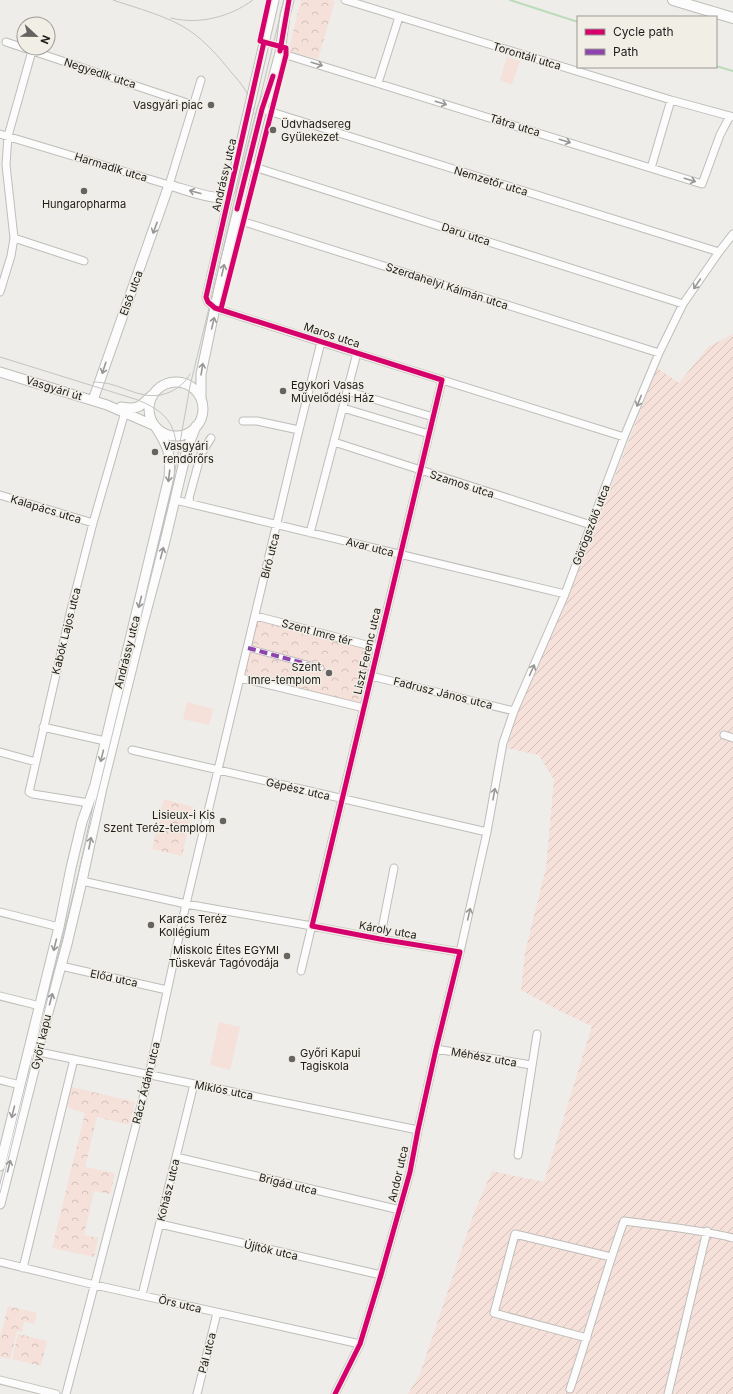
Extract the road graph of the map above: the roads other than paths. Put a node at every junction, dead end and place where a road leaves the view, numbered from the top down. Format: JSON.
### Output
{"nodes":[{"id":1,"x":274,"y":0,"type":"edge"},
{"id":2,"x":289,"y":0,"type":"edge"},
{"id":3,"x":345,"y":0,"type":"edge"},
{"id":4,"x":673,"y":0,"type":"edge"},
{"id":5,"x":399,"y":17,"type":"junction"},
{"id":6,"x":733,"y":18,"type":"edge"},
{"id":7,"x":6,"y":42,"type":"dead end"},
{"id":8,"x":16,"y":45,"type":"edge"},
{"id":9,"x":280,"y":53,"type":"junction"},
{"id":10,"x":31,"y":56,"type":"edge"},
{"id":11,"x":47,"y":56,"type":"edge"},
{"id":12,"x":202,"y":80,"type":"dead end"},
{"id":13,"x":378,"y":83,"type":"junction"},
{"id":14,"x":671,"y":100,"type":"junction"},
{"id":15,"x":193,"y":105,"type":"junction"},
{"id":16,"x":262,"y":109,"type":"junction"},
{"id":17,"x":731,"y":117,"type":"edge"},
{"id":18,"x":0,"y":134,"type":"edge"},
{"id":19,"x":8,"y":136,"type":"junction"},
{"id":20,"x":248,"y":165,"type":"junction"},
{"id":21,"x":651,"y":168,"type":"junction"},
{"id":22,"x":169,"y":185,"type":"junction"},
{"id":23,"x":227,"y":196,"type":"junction"},
{"id":24,"x":236,"y":214,"type":"junction"},
{"id":25,"x":733,"y":234,"type":"edge"},
{"id":26,"x":14,"y":238,"type":"junction"},
{"id":27,"x":719,"y":252,"type":"junction"},
{"id":28,"x":84,"y":261,"type":"dead end"},
{"id":29,"x":0,"y":292,"type":"edge"},
{"id":30,"x":683,"y":304,"type":"junction"},
{"id":31,"x":215,"y":308,"type":"junction"},
{"id":32,"x":321,"y":342,"type":"junction"},
{"id":33,"x":357,"y":353,"type":"junction"},
{"id":34,"x":659,"y":353,"type":"junction"},
{"id":35,"x":0,"y":372,"type":"edge"},
{"id":36,"x":442,"y":380,"type":"junction"},
{"id":37,"x":347,"y":391,"type":"junction"},
{"id":38,"x":155,"y":392,"type":"junction"},
{"id":39,"x":201,"y":399,"type":"junction"},
{"id":40,"x":93,"y":400,"type":"junction"},
{"id":41,"x":107,"y":405,"type":"junction"},
{"id":42,"x":343,"y":408,"type":"junction"},
{"id":43,"x":125,"y":412,"type":"junction"},
{"id":44,"x":433,"y":417,"type":"junction"},
{"id":45,"x":243,"y":421,"type":"dead end"},
{"id":46,"x":156,"y":426,"type":"junction"},
{"id":47,"x":196,"y":426,"type":"junction"},
{"id":48,"x":299,"y":430,"type":"junction"},
{"id":49,"x":429,"y":434,"type":"junction"},
{"id":50,"x":624,"y":437,"type":"junction"},
{"id":51,"x":211,"y":438,"type":"dead end"},
{"id":52,"x":334,"y":442,"type":"junction"},
{"id":53,"x":421,"y":470,"type":"junction"},
{"id":54,"x":0,"y":495,"type":"edge"},
{"id":55,"x":177,"y":500,"type":"junction"},
{"id":56,"x":190,"y":503,"type":"junction"},
{"id":57,"x":93,"y":524,"type":"junction"},
{"id":58,"x":278,"y":525,"type":"junction"},
{"id":59,"x":591,"y":525,"type":"junction"},
{"id":60,"x":310,"y":533,"type":"junction"},
{"id":61,"x":400,"y":555,"type":"junction"},
{"id":62,"x":565,"y":594,"type":"junction"},
{"id":63,"x":256,"y":616,"type":"junction"},
{"id":64,"x":248,"y":648,"type":"junction"},
{"id":65,"x":378,"y":648,"type":"junction"},
{"id":66,"x":321,"y":668,"type":"dead end"},
{"id":67,"x":371,"y":676,"type":"junction"},
{"id":68,"x":241,"y":678,"type":"junction"},
{"id":69,"x":364,"y":708,"type":"junction"},
{"id":70,"x":514,"y":711,"type":"junction"},
{"id":71,"x":43,"y":727,"type":"junction"},
{"id":72,"x":724,"y":735,"type":"dead end"},
{"id":73,"x":733,"y":738,"type":"edge"},
{"id":74,"x":106,"y":741,"type":"junction"},
{"id":75,"x":132,"y":750,"type":"dead end"},
{"id":76,"x":0,"y":752,"type":"edge"},
{"id":77,"x":36,"y":762,"type":"junction"},
{"id":78,"x":218,"y":770,"type":"junction"},
{"id":79,"x":342,"y":799,"type":"junction"},
{"id":80,"x":89,"y":803,"type":"junction"},
{"id":81,"x":487,"y":832,"type":"junction"},
{"id":82,"x":394,"y":868,"type":"dead end"},
{"id":83,"x":68,"y":880,"type":"joint"},
{"id":84,"x":82,"y":881,"type":"junction"},
{"id":85,"x":186,"y":904,"type":"junction"},
{"id":86,"x":0,"y":912,"type":"edge"},
{"id":87,"x":312,"y":926,"type":"junction"},
{"id":88,"x":59,"y":927,"type":"junction"},
{"id":89,"x":380,"y":940,"type":"junction"},
{"id":90,"x":460,"y":952,"type":"junction"},
{"id":91,"x":60,"y":966,"type":"junction"},
{"id":92,"x":301,"y":971,"type":"dead end"},
{"id":93,"x":167,"y":990,"type":"junction"},
{"id":94,"x":0,"y":996,"type":"edge"},
{"id":95,"x":40,"y":1006,"type":"junction"},
{"id":96,"x":537,"y":1034,"type":"dead end"},
{"id":97,"x":436,"y":1049,"type":"junction"},
{"id":98,"x":33,"y":1051,"type":"junction"},
{"id":99,"x":74,"y":1059,"type":"junction"},
{"id":100,"x":531,"y":1065,"type":"junction"},
{"id":101,"x":149,"y":1075,"type":"junction"},
{"id":102,"x":0,"y":1080,"type":"edge"},
{"id":103,"x":194,"y":1084,"type":"junction"},
{"id":104,"x":20,"y":1085,"type":"junction"},
{"id":105,"x":418,"y":1130,"type":"junction"},
{"id":106,"x":518,"y":1155,"type":"dead end"},
{"id":107,"x":176,"y":1157,"type":"junction"},
{"id":108,"x":0,"y":1166,"type":"edge"},
{"id":109,"x":0,"y":1204,"type":"edge"},
{"id":110,"x":400,"y":1210,"type":"junction"},
{"id":111,"x":160,"y":1224,"type":"junction"},
{"id":112,"x":707,"y":1231,"type":"junction"},
{"id":113,"x":733,"y":1238,"type":"edge"},
{"id":114,"x":611,"y":1257,"type":"junction"},
{"id":115,"x":0,"y":1262,"type":"edge"},
{"id":116,"x":23,"y":1268,"type":"junction"},
{"id":117,"x":381,"y":1275,"type":"junction"},
{"id":118,"x":95,"y":1285,"type":"junction"},
{"id":119,"x":142,"y":1295,"type":"junction"},
{"id":120,"x":217,"y":1313,"type":"junction"},
{"id":121,"x":587,"y":1338,"type":"junction"},
{"id":122,"x":360,"y":1344,"type":"junction"},
{"id":123,"x":0,"y":1380,"type":"edge"},
{"id":124,"x":570,"y":1389,"type":"dead end"},
{"id":125,"x":41,"y":1392,"type":"edge"},
{"id":126,"x":56,"y":1394,"type":"edge"},
{"id":127,"x":66,"y":1394,"type":"edge"},
{"id":128,"x":197,"y":1394,"type":"edge"},
{"id":129,"x":334,"y":1394,"type":"edge"},
{"id":130,"x":668,"y":1394,"type":"edge"}],
"edges":[{"from":1,"to":23,"type":"street","name":"Andrássy utca"},
{"from":2,"to":9,"type":"street","name":"Andrássy utca"},
{"from":3,"to":5,"type":"street","name":"Torontáli utca"},
{"from":4,"to":6,"type":"main road"},
{"from":5,"to":13,"type":"street"},
{"from":5,"to":14,"type":"street","name":"Torontáli utca"},
{"from":7,"to":8,"type":"street","name":"Negyedik utca"},
{"from":9,"to":13,"type":"street","name":"Tátra utca","one_way":true},
{"from":9,"to":16,"type":"street","name":"Andrássy utca"},
{"from":10,"to":19,"type":"street"},
{"from":11,"to":15,"type":"street","name":"Negyedik utca"},
{"from":12,"to":15,"type":"street"},
{"from":13,"to":21,"type":"street","name":"Tátra utca","one_way":true},
{"from":14,"to":17,"type":"street","name":"Torontáli utca"},
{"from":14,"to":21,"type":"street"},
{"from":15,"to":22,"type":"street"},
{"from":16,"to":20,"type":"street","name":"Andrássy utca"},
{"from":16,"to":27,"type":"street","name":"Nemzetőr utca"},
{"from":21,"to":17,"type":"street","name":"Tátra utca","one_way":true},
{"from":18,"to":19,"type":"street","name":"Harmadik utca"},
{"from":19,"to":22,"type":"street","name":"Harmadik utca"},
{"from":19,"to":26,"type":"street"},
{"from":20,"to":24,"type":"street","name":"Andrássy utca"},
{"from":20,"to":30,"type":"street","name":"Daru utca"},
{"from":23,"to":22,"type":"street","name":"Harmadik utca","one_way":true},
{"from":22,"to":40,"type":"street","name":"Első utca","one_way":true},
{"from":23,"to":24,"type":"street"},
{"from":23,"to":31,"type":"street","name":"Andrássy utca"},
{"from":31,"to":24,"type":"street","name":"Andrássy utca","one_way":true},
{"from":24,"to":34,"type":"street","name":"Szerdahelyi Kálmán utca"},
{"from":25,"to":27,"type":"street","name":"Görögszőlő utca"},
{"from":26,"to":28,"type":"street"},
{"from":26,"to":29,"type":"street"},
{"from":27,"to":30,"type":"street","name":"Görögszőlő utca","one_way":true},
{"from":30,"to":34,"type":"street","name":"Görögszőlő utca"},
{"from":31,"to":32,"type":"street","name":"Maros utca"},
{"from":39,"to":31,"type":"street","name":"Andrássy utca","one_way":true},
{"from":32,"to":33,"type":"street","name":"Maros utca"},
{"from":32,"to":48,"type":"street","name":"Bíró utca"},
{"from":33,"to":36,"type":"street","name":"Maros utca"},
{"from":33,"to":37,"type":"street"},
{"from":34,"to":50,"type":"street","name":"Görögszőlő utca","one_way":true},
{"from":35,"to":40,"type":"street","name":"Vasgyári út"},
{"from":36,"to":44,"type":"street","name":"Liszt Ferenc utca"},
{"from":36,"to":50,"type":"street","name":"Maros utca"},
{"from":37,"to":42,"type":"street"},
{"from":37,"to":44,"type":"street"},
{"from":38,"to":39,"type":"street"},
{"from":38,"to":41,"type":"street","name":"Vasgyári út"},
{"from":38,"to":46,"type":"street"},
{"from":39,"to":47,"type":"street"},
{"from":40,"to":41,"type":"street","name":"Vasgyári út"},
{"from":41,"to":43,"type":"street","name":"Vasgyári út"},
{"from":42,"to":49,"type":"street"},
{"from":42,"to":52,"type":"street"},
{"from":43,"to":46,"type":"street","name":"Vasgyári út"},
{"from":43,"to":57,"type":"street","name":"Kabók Lajos utca"},
{"from":44,"to":49,"type":"street","name":"Liszt Ferenc utca"},
{"from":45,"to":48,"type":"street"},
{"from":46,"to":47,"type":"street"},
{"from":46,"to":74,"type":"street","name":"Andrássy utca","one_way":true},
{"from":47,"to":55,"type":"street","name":"Andrássy utca"},
{"from":48,"to":58,"type":"street","name":"Bíró utca"},
{"from":49,"to":53,"type":"street","name":"Liszt Ferenc utca"},
{"from":50,"to":59,"type":"street","name":"Görögszőlő utca"},
{"from":51,"to":56,"type":"street"},
{"from":52,"to":53,"type":"street","name":"Szamos utca"},
{"from":52,"to":60,"type":"street"},
{"from":53,"to":59,"type":"street","name":"Szamos utca"},
{"from":53,"to":61,"type":"street","name":"Liszt Ferenc utca"},
{"from":54,"to":57,"type":"street","name":"Kalapács utca"},
{"from":55,"to":56,"type":"street","name":"Avar utca"},
{"from":84,"to":55,"type":"street","name":"Andrássy utca","one_way":true},
{"from":56,"to":58,"type":"street","name":"Avar utca"},
{"from":57,"to":71,"type":"street","name":"Kabók Lajos utca"},
{"from":58,"to":60,"type":"street","name":"Avar utca"},
{"from":58,"to":63,"type":"street","name":"Bíró utca"},
{"from":59,"to":62,"type":"street","name":"Görögszőlő utca"},
{"from":60,"to":61,"type":"street","name":"Avar utca"},
{"from":61,"to":62,"type":"street","name":"Avar utca"},
{"from":61,"to":65,"type":"street","name":"Liszt Ferenc utca"},
{"from":70,"to":62,"type":"street","name":"Görögszőlő utca","one_way":true},
{"from":63,"to":64,"type":"street","name":"Bíró utca"},
{"from":63,"to":65,"type":"street","name":"Szent Imre tér"},
{"from":64,"to":66,"type":"street"},
{"from":64,"to":68,"type":"street","name":"Bíró utca"},
{"from":65,"to":67,"type":"street","name":"Liszt Ferenc utca"},
{"from":67,"to":69,"type":"street","name":"Liszt Ferenc utca"},
{"from":67,"to":70,"type":"street","name":"Fadrusz János utca"},
{"from":68,"to":69,"type":"street"},
{"from":68,"to":78,"type":"street","name":"Bíró utca"},
{"from":69,"to":79,"type":"street","name":"Liszt Ferenc utca"},
{"from":81,"to":70,"type":"street","name":"Görögszőlő utca","one_way":true},
{"from":71,"to":74,"type":"street"},
{"from":71,"to":77,"type":"street","name":"Kabók Lajos utca"},
{"from":72,"to":73,"type":"street"},
{"from":74,"to":80,"type":"street","name":"Andrássy utca","one_way":true},
{"from":75,"to":78,"type":"street","name":"Gépész utca"},
{"from":76,"to":77,"type":"street"},
{"from":77,"to":80,"type":"street","name":"Kabók Lajos utca"},
{"from":78,"to":79,"type":"street","name":"Gépész utca"},
{"from":78,"to":85,"type":"street","name":"Rácz Ádám utca"},
{"from":79,"to":81,"type":"street","name":"Gépész utca"},
{"from":79,"to":87,"type":"street","name":"Liszt Ferenc utca"},
{"from":80,"to":83,"type":"street","name":"Andrássy utca"},
{"from":90,"to":81,"type":"street","name":"Andor utca","one_way":true},
{"from":82,"to":89,"type":"street"},
{"from":83,"to":88,"type":"street","name":"Győri kapu"},
{"from":84,"to":85,"type":"street","name":"Károly utca"},
{"from":84,"to":91,"type":"street","name":"Győri kapu"},
{"from":85,"to":87,"type":"street","name":"Károly utca"},
{"from":85,"to":93,"type":"street","name":"Rácz Ádám utca"},
{"from":86,"to":88,"type":"street"},
{"from":87,"to":89,"type":"street","name":"Károly utca"},
{"from":87,"to":92,"type":"street","name":"Liszt Ferenc utca"},
{"from":88,"to":95,"type":"street","name":"Győri kapu","one_way":true},
{"from":89,"to":90,"type":"street","name":"Károly utca"},
{"from":90,"to":97,"type":"street","name":"Andor utca"},
{"from":91,"to":93,"type":"street","name":"Előd utca"},
{"from":98,"to":91,"type":"street","name":"Győri kapu","one_way":true},
{"from":93,"to":101,"type":"street","name":"Rácz Ádám utca"},
{"from":94,"to":95,"type":"street"},
{"from":95,"to":98,"type":"street","name":"Győri kapu"},
{"from":96,"to":100,"type":"street","name":"Méhész utca"},
{"from":97,"to":100,"type":"street","name":"Méhész utca"},
{"from":97,"to":105,"type":"street","name":"Andor utca"},
{"from":98,"to":99,"type":"street","name":"Miklós utca"},
{"from":98,"to":104,"type":"street","name":"Győri kapu"},
{"from":109,"to":98,"type":"street","name":"Győri kapu","one_way":true},
{"from":99,"to":101,"type":"street","name":"Miklós utca"},
{"from":99,"to":116,"type":"street"},
{"from":100,"to":106,"type":"street","name":"Méhész utca"},
{"from":101,"to":103,"type":"street","name":"Miklós utca"},
{"from":101,"to":118,"type":"street","name":"Rácz Ádám utca"},
{"from":102,"to":104,"type":"street"},
{"from":103,"to":105,"type":"street","name":"Miklós utca"},
{"from":103,"to":107,"type":"street","name":"Kohász utca"},
{"from":104,"to":108,"type":"street","name":"Győri kapu","one_way":true},
{"from":105,"to":110,"type":"street","name":"Andor utca"},
{"from":107,"to":110,"type":"street","name":"Brigád utca"},
{"from":107,"to":111,"type":"street","name":"Kohász utca"},
{"from":110,"to":117,"type":"street","name":"Andor utca"},
{"from":111,"to":117,"type":"street","name":"Újítók utca"},
{"from":111,"to":119,"type":"street","name":"Kohász utca"},
{"from":112,"to":113,"type":"street"},
{"from":112,"to":114,"type":"street"},
{"from":112,"to":130,"type":"street"},
{"from":114,"to":121,"type":"street"},
{"from":114,"to":121,"type":"street"},
{"from":115,"to":116,"type":"street","name":"Örs utca"},
{"from":116,"to":118,"type":"street","name":"Örs utca"},
{"from":117,"to":122,"type":"street","name":"Andor utca"},
{"from":118,"to":119,"type":"street","name":"Örs utca"},
{"from":118,"to":127,"type":"street","name":"Rácz Ádám utca"},
{"from":119,"to":120,"type":"street","name":"Örs utca"},
{"from":120,"to":122,"type":"street","name":"Örs utca"},
{"from":120,"to":128,"type":"street","name":"Pál utca"},
{"from":121,"to":124,"type":"street"},
{"from":122,"to":129,"type":"street","name":"Andor utca"},
{"from":123,"to":125,"type":"street"},
{"from":125,"to":126,"type":"street"}]}
